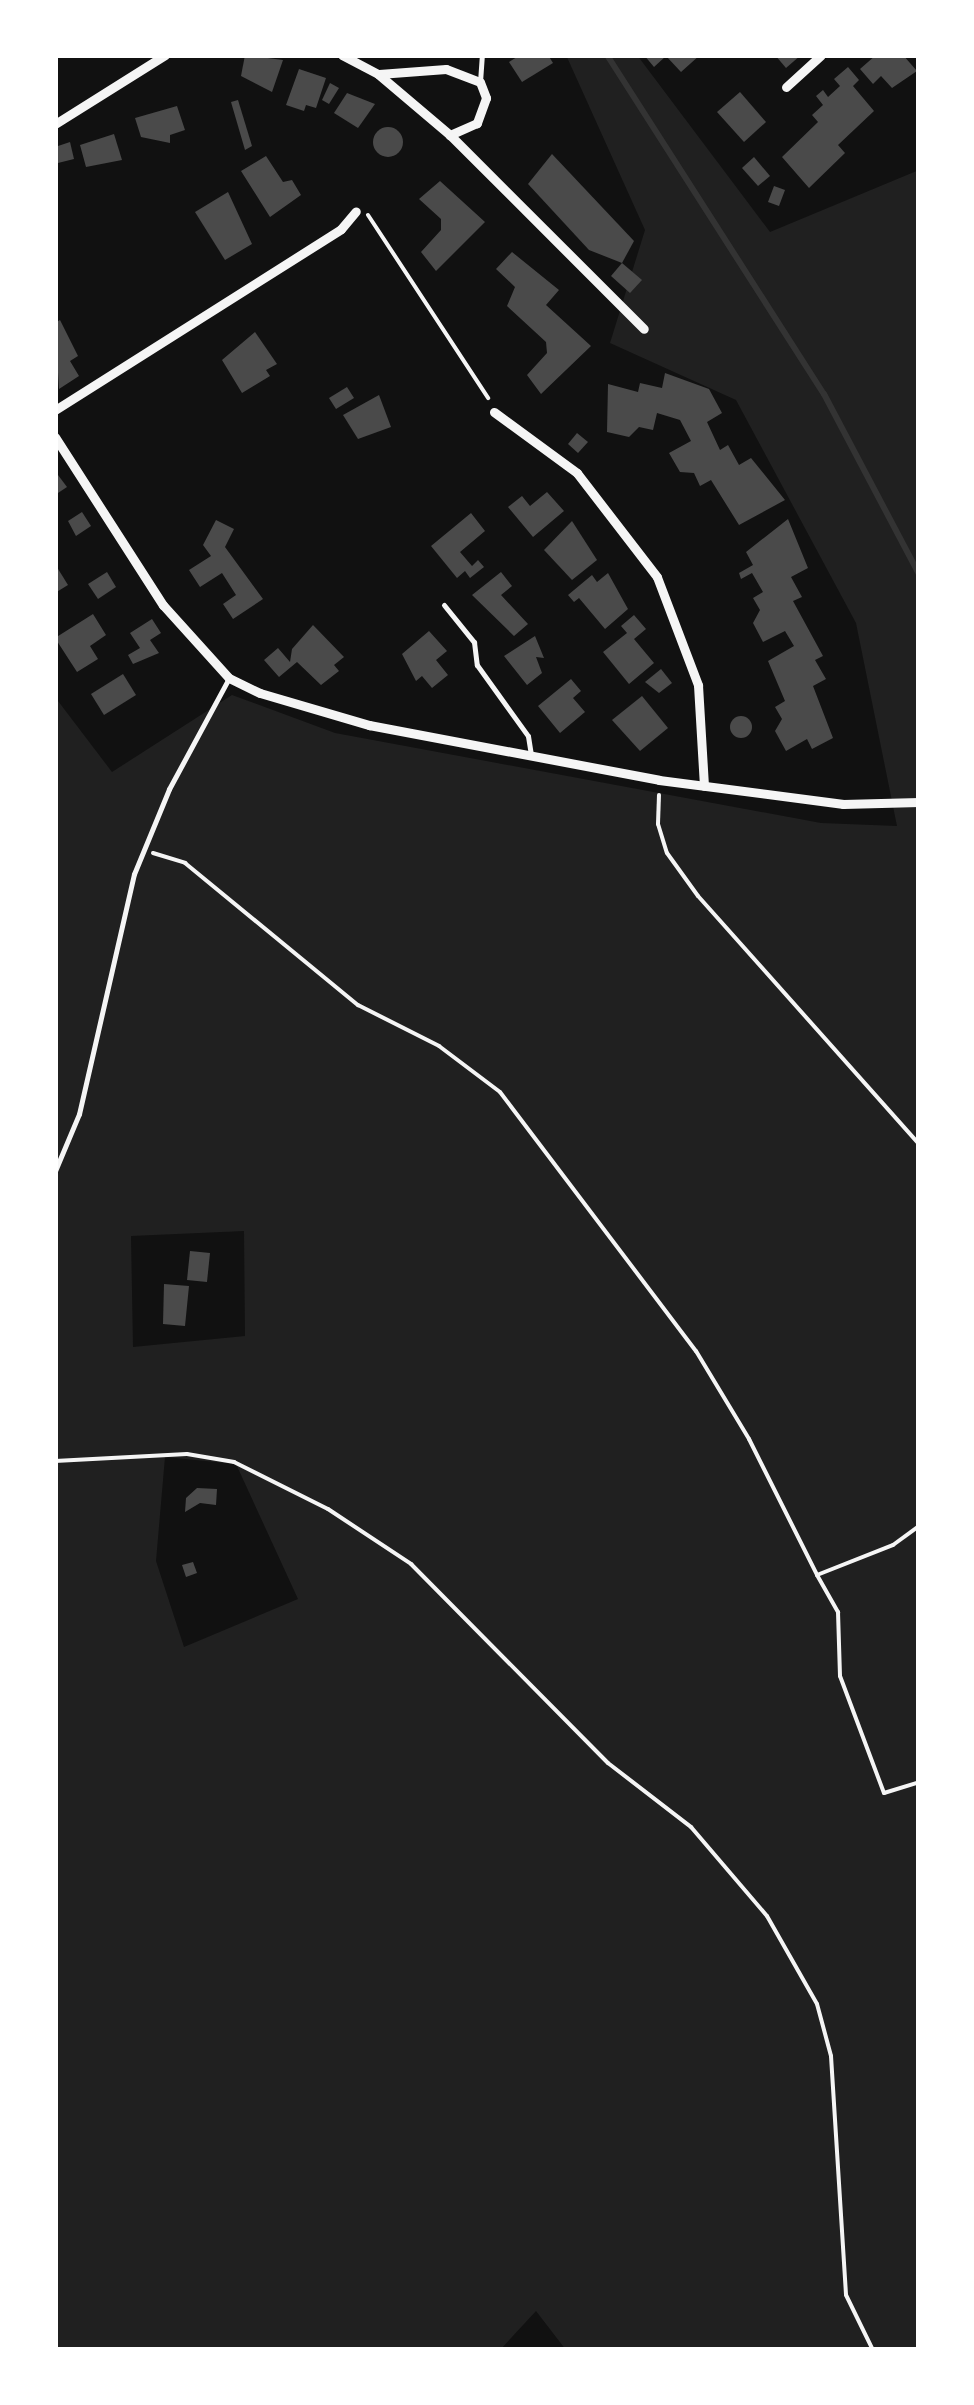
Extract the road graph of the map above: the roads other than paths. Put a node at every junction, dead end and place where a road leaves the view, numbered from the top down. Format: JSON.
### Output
{"nodes":[{"id":1,"x":165,"y":55,"type":"edge"},
{"id":2,"x":342,"y":55,"type":"edge"},
{"id":3,"x":482,"y":55,"type":"edge"},
{"id":4,"x":821,"y":55,"type":"edge"},
{"id":5,"x":378,"y":74,"type":"junction"},
{"id":6,"x":480,"y":82,"type":"junction"},
{"id":7,"x":786,"y":88,"type":"dead end"},
{"id":8,"x":55,"y":124,"type":"edge"},
{"id":9,"x":450,"y":135,"type":"junction"},
{"id":10,"x":356,"y":211,"type":"road end"},
{"id":11,"x":644,"y":328,"type":"dead end"},
{"id":12,"x":55,"y":410,"type":"edge"},
{"id":13,"x":494,"y":412,"type":"road end"},
{"id":14,"x":55,"y":437,"type":"edge"},
{"id":15,"x":444,"y":605,"type":"dead end"},
{"id":16,"x":229,"y":678,"type":"junction"},
{"id":17,"x":531,"y":755,"type":"junction"},
{"id":18,"x":704,"y":786,"type":"junction"},
{"id":19,"x":919,"y":802,"type":"edge"},
{"id":20,"x":55,"y":1171,"type":"edge"}],
"edges":[{"from":1,"to":8,"type":"street"},
{"from":2,"to":5,"type":"street"},
{"from":3,"to":6,"type":"lane"},
{"from":4,"to":7,"type":"street"},
{"from":5,"to":6,"type":"street"},
{"from":5,"to":9,"type":"street"},
{"from":6,"to":9,"type":"street"},
{"from":9,"to":11,"type":"street"},
{"from":10,"to":12,"type":"street"},
{"from":13,"to":18,"type":"street"},
{"from":14,"to":16,"type":"street"},
{"from":15,"to":17,"type":"lane"},
{"from":16,"to":17,"type":"street"},
{"from":16,"to":20,"type":"lane"},
{"from":17,"to":18,"type":"street"},
{"from":18,"to":19,"type":"street"}]}
